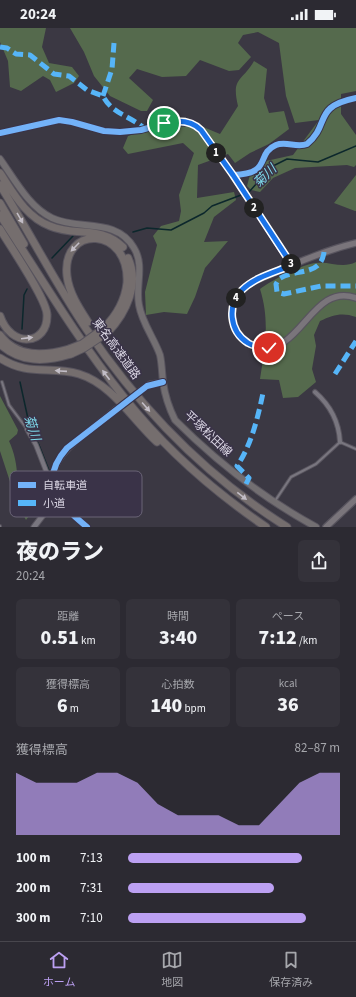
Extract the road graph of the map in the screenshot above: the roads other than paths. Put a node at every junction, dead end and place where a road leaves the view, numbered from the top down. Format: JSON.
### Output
{"nodes":[{"id":1,"x":356,"y":98,"type":"edge"},
{"id":2,"x":0,"y":133,"type":"edge"},
{"id":3,"x":0,"y":159,"type":"edge"},
{"id":4,"x":0,"y":173,"type":"edge"},
{"id":5,"x":233,"y":175,"type":"junction"},
{"id":6,"x":0,"y":184,"type":"edge"},
{"id":7,"x":0,"y":203,"type":"edge"},
{"id":8,"x":0,"y":215,"type":"edge"},
{"id":9,"x":0,"y":229,"type":"edge"},
{"id":10,"x":356,"y":243,"type":"edge"},
{"id":11,"x":292,"y":265,"type":"junction"},
{"id":12,"x":356,"y":298,"type":"edge"},
{"id":13,"x":0,"y":316,"type":"edge"},
{"id":14,"x":106,"y":330,"type":"junction"},
{"id":15,"x":0,"y":335,"type":"edge"},
{"id":16,"x":78,"y":336,"type":"junction"},
{"id":17,"x":0,"y":344,"type":"edge"},
{"id":18,"x":70,"y":352,"type":"junction"},
{"id":19,"x":0,"y":358,"type":"edge"},
{"id":20,"x":2,"y":382,"type":"dead end"},
{"id":21,"x":163,"y":382,"type":"junction"},
{"id":22,"x":132,"y":390,"type":"junction"},
{"id":23,"x":141,"y":390,"type":"tunnel mouth"},
{"id":24,"x":315,"y":392,"type":"dead end"},
{"id":25,"x":116,"y":409,"type":"tunnel mouth"},
{"id":26,"x":27,"y":429,"type":"joint"},
{"id":27,"x":340,"y":442,"type":"junction"},
{"id":28,"x":356,"y":449,"type":"edge"},
{"id":29,"x":190,"y":468,"type":"junction"},
{"id":30,"x":46,"y":471,"type":"edge"},
{"id":31,"x":54,"y":471,"type":"edge"},
{"id":32,"x":356,"y":499,"type":"edge"},
{"id":33,"x":274,"y":502,"type":"junction"},
{"id":34,"x":42,"y":517,"type":"edge"},
{"id":35,"x":77,"y":517,"type":"edge"},
{"id":36,"x":34,"y":527,"type":"edge"},
{"id":37,"x":88,"y":527,"type":"edge"},
{"id":38,"x":266,"y":527,"type":"edge"},
{"id":39,"x":287,"y":527,"type":"edge"},
{"id":40,"x":316,"y":527,"type":"edge"},
{"id":41,"x":326,"y":527,"type":"edge"}],
"edges":[{"from":1,"to":5,"type":"street"},
{"from":2,"to":5,"type":"street"},
{"from":3,"to":21,"type":"main road","name":"平塚松田線"},
{"from":4,"to":14,"type":"highway"},
{"from":5,"to":11,"type":"street"},
{"from":6,"to":22,"type":"highway","name":"東名高速道路","one_way":true},
{"from":7,"to":16,"type":"highway"},
{"from":8,"to":16,"type":"highway"},
{"from":13,"to":9,"type":"highway","one_way":true},
{"from":10,"to":11,"type":"main road"},
{"from":11,"to":12,"type":"main road"},
{"from":14,"to":18,"type":"highway","bridge":true},
{"from":14,"to":22,"type":"highway","one_way":true},
{"from":15,"to":18,"type":"highway"},
{"from":29,"to":16,"type":"highway","name":"東名高速道路","one_way":true},
{"from":17,"to":18,"type":"highway"},
{"from":29,"to":19,"type":"highway","one_way":true},
{"from":20,"to":26,"type":"lane"},
{"from":21,"to":23,"type":"street"},
{"from":21,"to":33,"type":"main road","name":"平塚松田線"},
{"from":22,"to":39,"type":"highway","name":"東名高速道路","one_way":true},
{"from":24,"to":27,"type":"street"},
{"from":25,"to":31,"type":"street"},
{"from":26,"to":30,"type":"street"},
{"from":27,"to":28,"type":"lane"},
{"from":27,"to":33,"type":"lane"},
{"from":29,"to":38,"type":"highway","name":"東名高速道路"},
{"from":32,"to":41,"type":"main road"},
{"from":33,"to":40,"type":"main road","name":"平塚松田線"},
{"from":34,"to":36,"type":"street"},
{"from":35,"to":37,"type":"street"}]}
